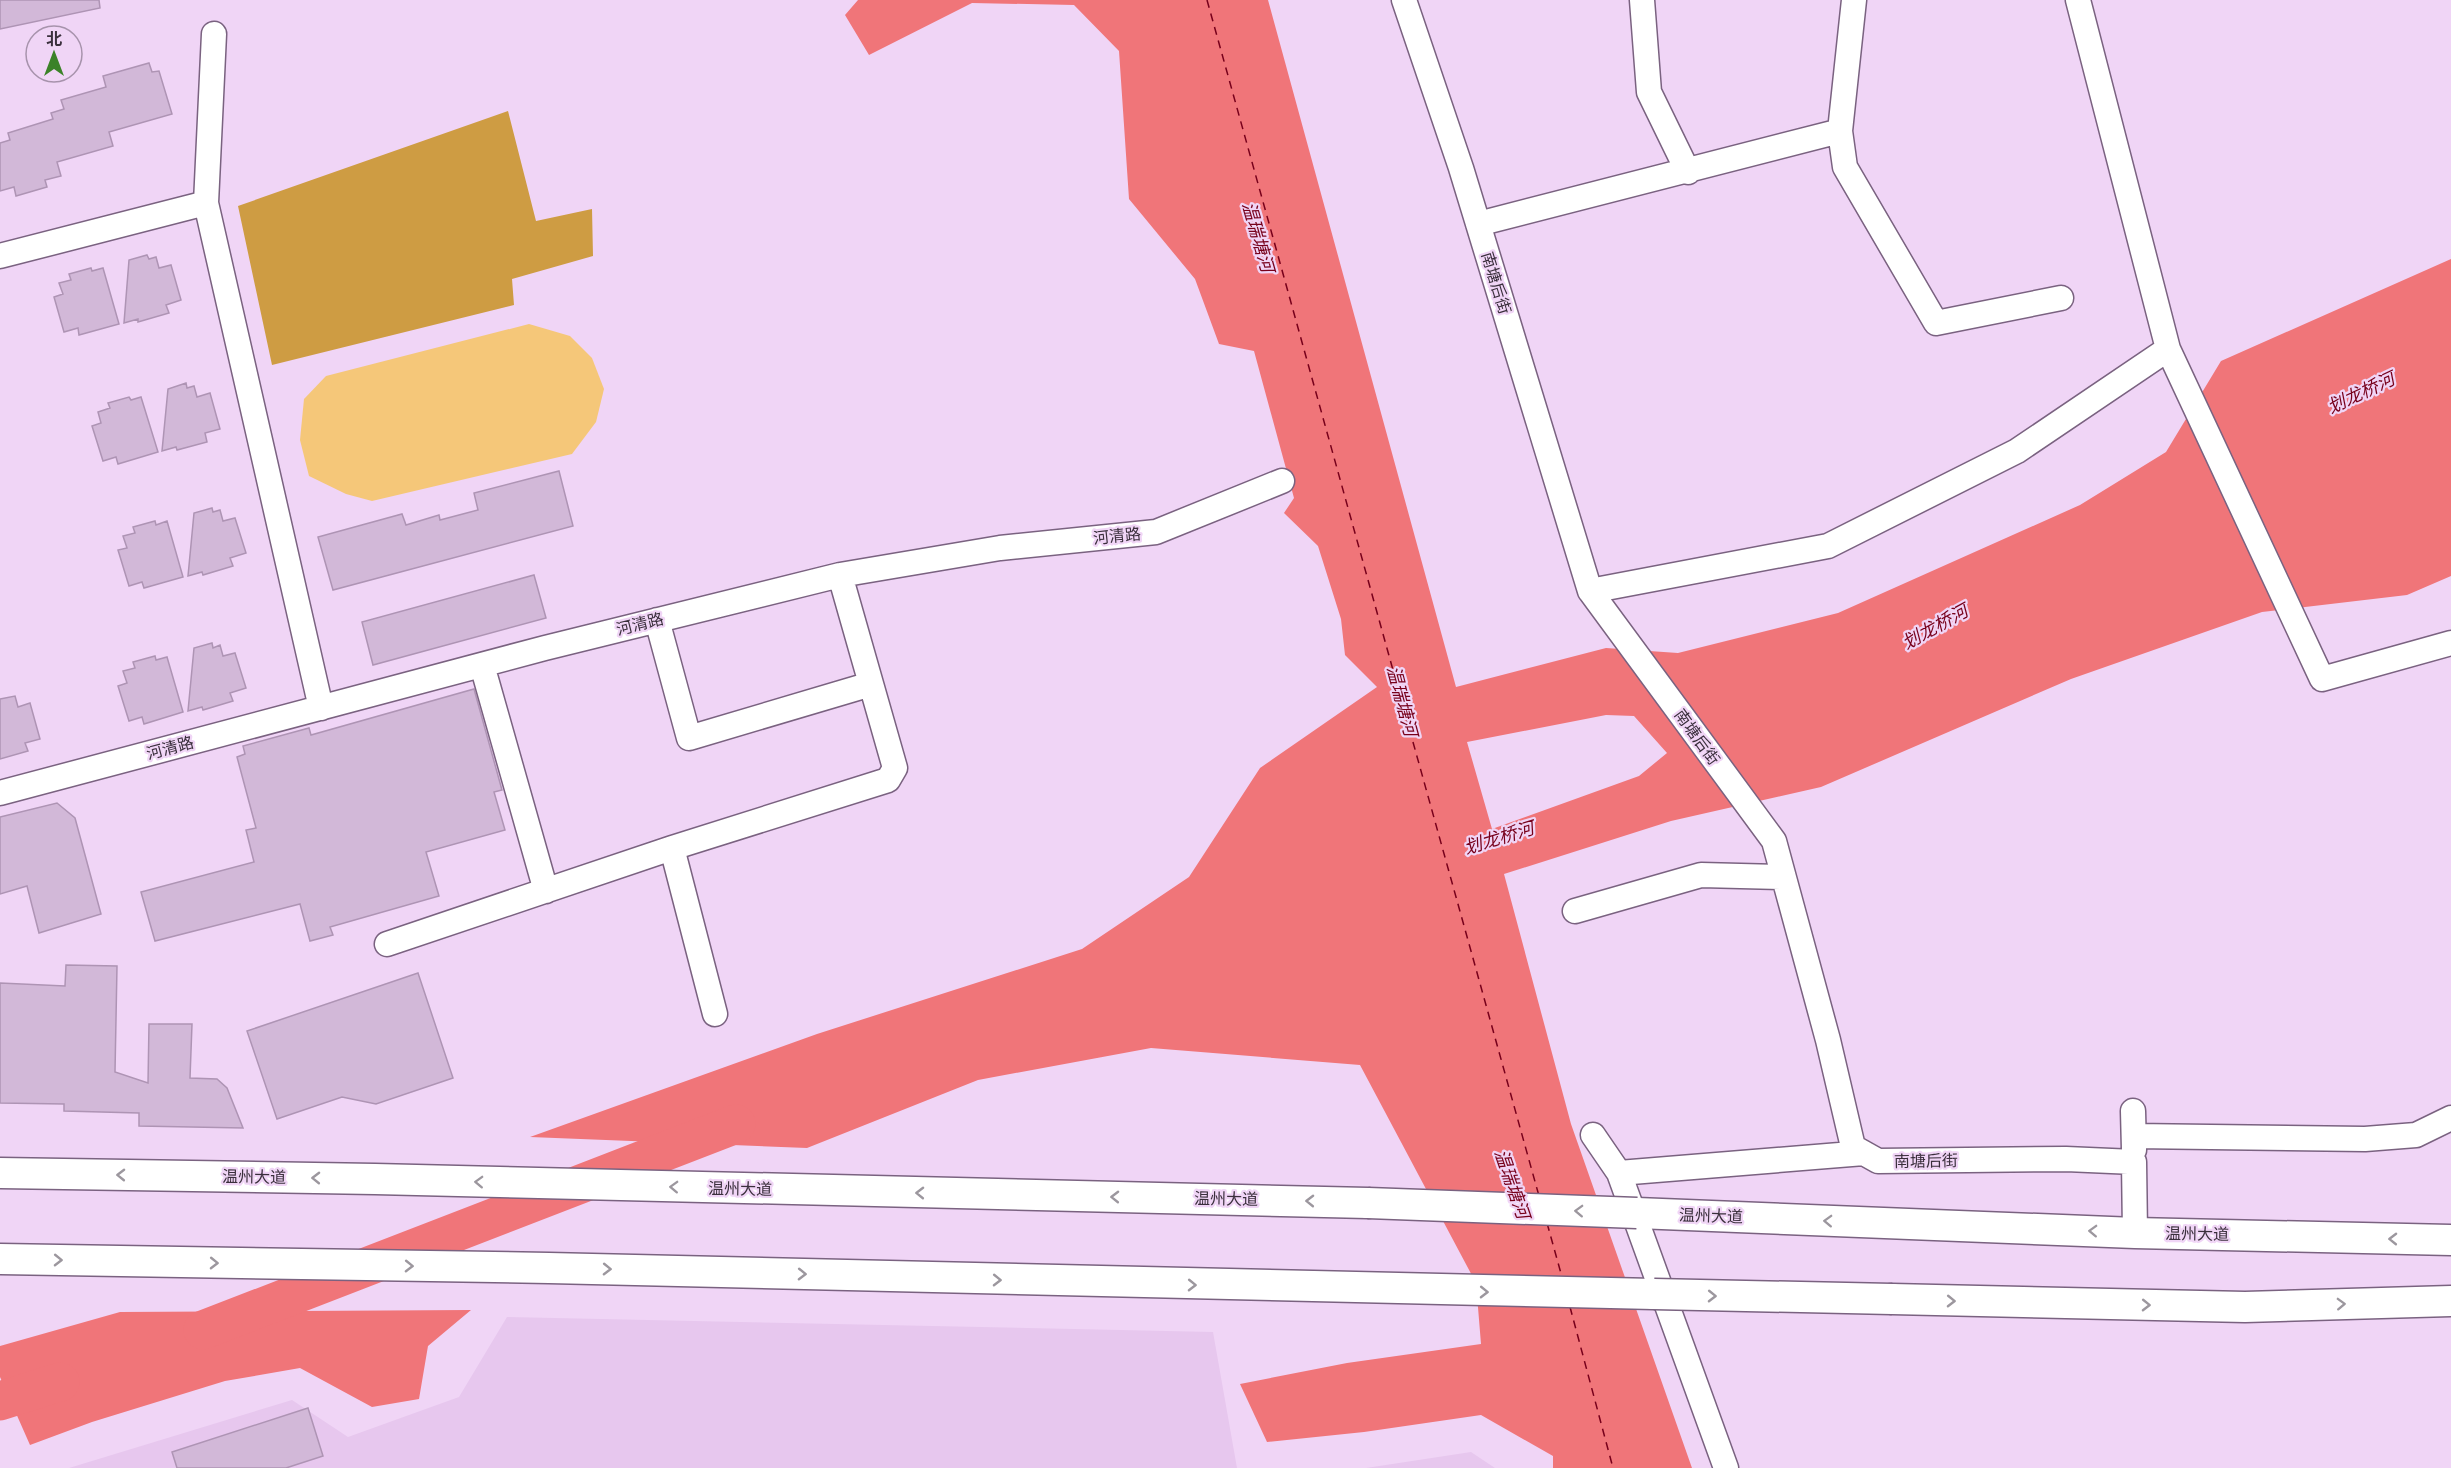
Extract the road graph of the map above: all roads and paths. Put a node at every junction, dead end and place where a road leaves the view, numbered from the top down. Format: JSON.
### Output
{"nodes":[{"id":1,"x":1404,"y":0,"type":"edge"},
{"id":2,"x":1642,"y":0,"type":"edge"},
{"id":3,"x":1854,"y":0,"type":"edge"},
{"id":4,"x":2078,"y":0,"type":"edge"},
{"id":5,"x":214,"y":34,"type":"dead end"},
{"id":6,"x":1840,"y":131,"type":"junction"},
{"id":7,"x":1688,"y":172,"type":"junction"},
{"id":8,"x":206,"y":203,"type":"junction"},
{"id":9,"x":1478,"y":224,"type":"junction"},
{"id":10,"x":0,"y":256,"type":"edge"},
{"id":11,"x":2061,"y":298,"type":"dead end"},
{"id":12,"x":2168,"y":349,"type":"junction"},
{"id":13,"x":1282,"y":481,"type":"dead end"},
{"id":14,"x":840,"y":575,"type":"junction"},
{"id":15,"x":1590,"y":591,"type":"junction"},
{"id":16,"x":657,"y":620,"type":"junction"},
{"id":17,"x":2451,"y":643,"type":"edge"},
{"id":18,"x":482,"y":665,"type":"junction"},
{"id":19,"x":871,"y":684,"type":"junction"},
{"id":20,"x":321,"y":708,"type":"junction"},
{"id":21,"x":0,"y":793,"type":"edge"},
{"id":22,"x":672,"y":848,"type":"junction"},
{"id":23,"x":1784,"y":878,"type":"junction"},
{"id":24,"x":546,"y":891,"type":"junction"},
{"id":25,"x":1575,"y":911,"type":"dead end"},
{"id":26,"x":387,"y":944,"type":"dead end"},
{"id":27,"x":715,"y":1014,"type":"dead end"},
{"id":28,"x":2133,"y":1111,"type":"dead end"},
{"id":29,"x":2451,"y":1118,"type":"edge"},
{"id":30,"x":1593,"y":1135,"type":"dead end"},
{"id":31,"x":2134,"y":1136,"type":"junction"},
{"id":32,"x":1864,"y":1154,"type":"junction"},
{"id":33,"x":2134,"y":1162,"type":"junction"},
{"id":34,"x":0,"y":1173,"type":"edge"},
{"id":35,"x":1619,"y":1173,"type":"junction"},
{"id":36,"x":2134,"y":1233,"type":"junction"},
{"id":37,"x":2451,"y":1240,"type":"edge"},
{"id":38,"x":0,"y":1259,"type":"edge"},
{"id":39,"x":2451,"y":1301,"type":"edge"},
{"id":40,"x":1726,"y":1468,"type":"edge"}],
"edges":[{"from":1,"to":9,"type":"street","name":"南塘后街"},
{"from":2,"to":7,"type":"street"},
{"from":3,"to":6,"type":"street"},
{"from":4,"to":12,"type":"street"},
{"from":5,"to":8,"type":"street"},
{"from":6,"to":7,"type":"street"},
{"from":6,"to":11,"type":"street"},
{"from":7,"to":9,"type":"street"},
{"from":8,"to":10,"type":"street"},
{"from":8,"to":20,"type":"street"},
{"from":9,"to":15,"type":"street","name":"南塘后街"},
{"from":12,"to":15,"type":"street"},
{"from":12,"to":17,"type":"street"},
{"from":13,"to":14,"type":"street","name":"河清路"},
{"from":14,"to":16,"type":"street","name":"河清路"},
{"from":14,"to":19,"type":"street"},
{"from":15,"to":23,"type":"street","name":"南塘后街"},
{"from":16,"to":18,"type":"street","name":"河清路"},
{"from":16,"to":19,"type":"street"},
{"from":18,"to":20,"type":"street","name":"河清路"},
{"from":18,"to":24,"type":"street"},
{"from":19,"to":22,"type":"street"},
{"from":20,"to":21,"type":"street","name":"河清路"},
{"from":22,"to":24,"type":"street"},
{"from":22,"to":27,"type":"street"},
{"from":23,"to":25,"type":"street"},
{"from":23,"to":32,"type":"street","name":"南塘后街"},
{"from":24,"to":26,"type":"street"},
{"from":28,"to":31,"type":"street"},
{"from":29,"to":31,"type":"street"},
{"from":30,"to":35,"type":"street"},
{"from":31,"to":33,"type":"street"},
{"from":32,"to":33,"type":"street","name":"南塘后街"},
{"from":32,"to":35,"type":"street"},
{"from":33,"to":36,"type":"street"},
{"from":36,"to":34,"type":"main road","name":"温州大道","one_way":true,"bridge":true},
{"from":35,"to":40,"type":"street"},
{"from":37,"to":36,"type":"main road","name":"温州大道","one_way":true},
{"from":38,"to":39,"type":"main road","one_way":true,"bridge":true}]}
